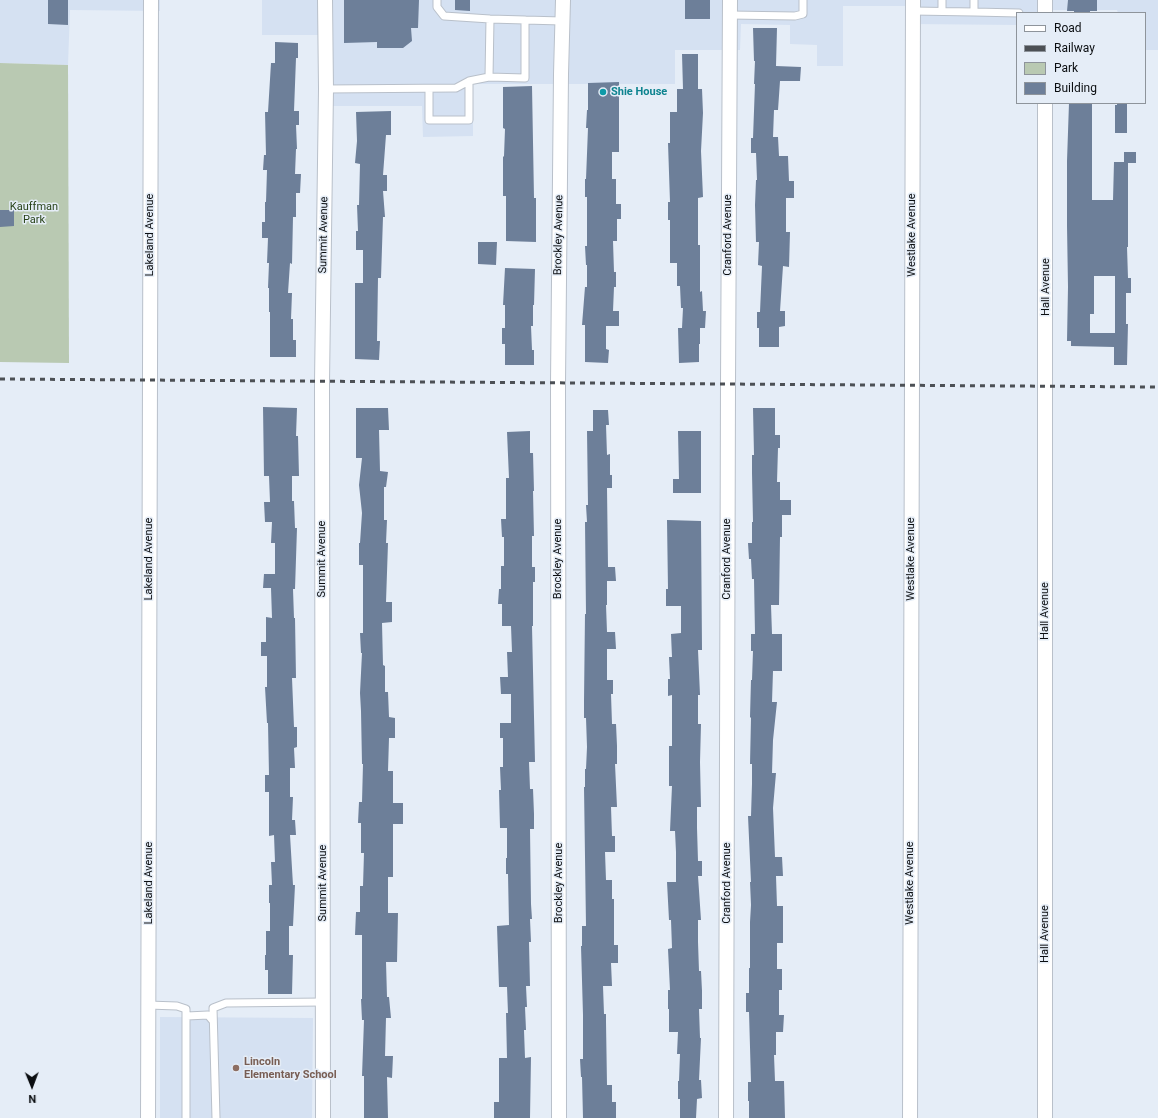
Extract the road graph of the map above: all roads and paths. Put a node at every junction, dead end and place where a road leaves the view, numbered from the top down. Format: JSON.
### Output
{"nodes":[{"id":1,"x":151,"y":0,"type":"edge"},
{"id":2,"x":325,"y":0,"type":"edge"},
{"id":3,"x":437,"y":0,"type":"edge"},
{"id":4,"x":563,"y":0,"type":"edge"},
{"id":5,"x":730,"y":0,"type":"edge"},
{"id":6,"x":803,"y":0,"type":"edge"},
{"id":7,"x":942,"y":0,"type":"edge"},
{"id":8,"x":974,"y":0,"type":"edge"},
{"id":9,"x":1045,"y":0,"type":"edge"},
{"id":10,"x":913,"y":6,"type":"edge"},
{"id":11,"x":942,"y":11,"type":"junction"},
{"id":12,"x":974,"y":12,"type":"junction"},
{"id":13,"x":1045,"y":12,"type":"edge"},
{"id":14,"x":1016,"y":13,"type":"edge"},
{"id":15,"x":730,"y":15,"type":"junction"},
{"id":16,"x":490,"y":19,"type":"junction"},
{"id":17,"x":525,"y":20,"type":"junction"},
{"id":18,"x":562,"y":21,"type":"junction"},
{"id":19,"x":490,"y":77,"type":"junction"},
{"id":20,"x":469,"y":81,"type":"junction"},
{"id":21,"x":326,"y":89,"type":"junction"},
{"id":22,"x":429,"y":89,"type":"junction"},
{"id":23,"x":1045,"y":104,"type":"edge"},
{"id":24,"x":323,"y":1002,"type":"junction"},
{"id":25,"x":148,"y":1005,"type":"junction"},
{"id":26,"x":187,"y":1016,"type":"junction"},
{"id":27,"x":213,"y":1021,"type":"junction"},
{"id":28,"x":148,"y":1118,"type":"edge"},
{"id":29,"x":186,"y":1118,"type":"edge"},
{"id":30,"x":216,"y":1118,"type":"edge"},
{"id":31,"x":323,"y":1118,"type":"edge"},
{"id":32,"x":559,"y":1118,"type":"edge"},
{"id":33,"x":726,"y":1118,"type":"edge"},
{"id":34,"x":910,"y":1118,"type":"edge"},
{"id":35,"x":1045,"y":1118,"type":"edge"}],
"edges":[{"from":1,"to":25,"type":"street","name":"Lakeland Avenue"},
{"from":2,"to":21,"type":"street","name":"Summit Avenue"},
{"from":3,"to":16,"type":"lane"},
{"from":4,"to":18,"type":"street","name":"Brockley Avenue"},
{"from":5,"to":15,"type":"street","name":"Cranford Avenue"},
{"from":6,"to":15,"type":"lane"},
{"from":7,"to":11,"type":"lane"},
{"from":8,"to":12,"type":"lane"},
{"from":9,"to":13,"type":"street"},
{"from":10,"to":11,"type":"lane"},
{"from":10,"to":34,"type":"street","name":"Westlake Avenue"},
{"from":11,"to":12,"type":"lane"},
{"from":12,"to":14,"type":"lane"},
{"from":15,"to":33,"type":"street","name":"Cranford Avenue"},
{"from":16,"to":17,"type":"lane"},
{"from":16,"to":19,"type":"lane"},
{"from":17,"to":18,"type":"lane"},
{"from":17,"to":19,"type":"lane"},
{"from":18,"to":32,"type":"street","name":"Brockley Avenue"},
{"from":19,"to":20,"type":"lane"},
{"from":20,"to":22,"type":"lane"},
{"from":20,"to":22,"type":"lane"},
{"from":21,"to":22,"type":"lane"},
{"from":21,"to":24,"type":"street","name":"Summit Avenue"},
{"from":23,"to":35,"type":"street","name":"Hall Avenue"},
{"from":24,"to":27,"type":"lane"},
{"from":24,"to":31,"type":"street","name":"Summit Avenue"},
{"from":25,"to":26,"type":"lane"},
{"from":25,"to":28,"type":"street","name":"Lakeland Avenue"},
{"from":26,"to":27,"type":"lane"},
{"from":26,"to":29,"type":"lane"},
{"from":27,"to":30,"type":"lane"}]}
